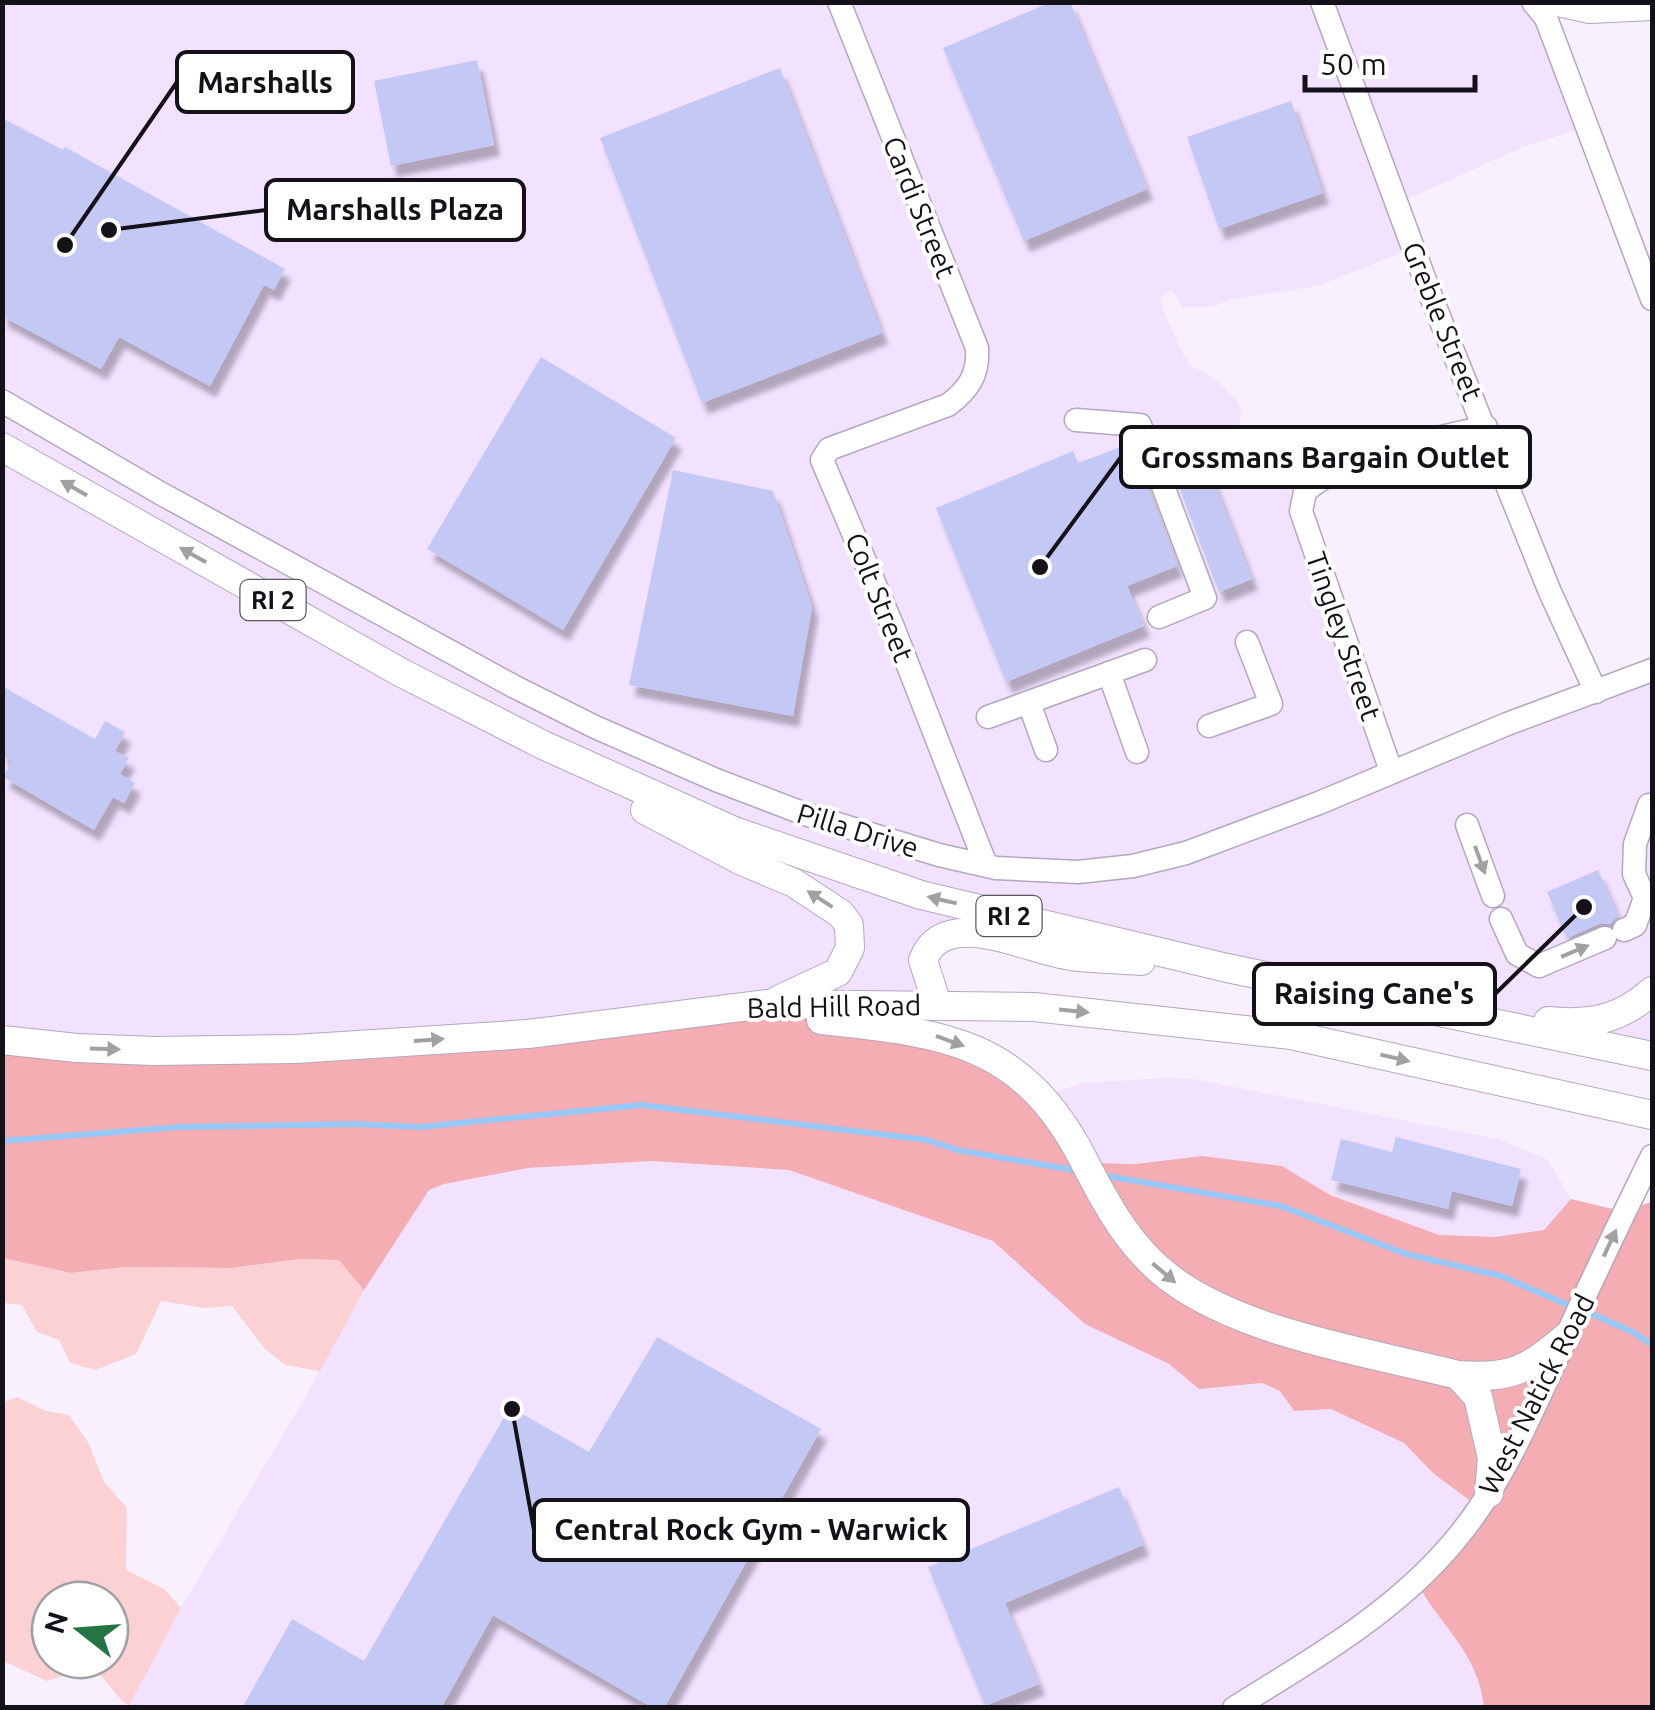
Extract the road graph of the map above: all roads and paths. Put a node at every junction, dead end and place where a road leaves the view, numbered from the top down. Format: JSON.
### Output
{"nodes":[{"id":1,"x":840,"y":2,"type":"edge"},
{"id":2,"x":1322,"y":2,"type":"edge"},
{"id":3,"x":1533,"y":2,"type":"edge"},
{"id":4,"x":1558,"y":2,"type":"edge"},
{"id":5,"x":1652,"y":6,"type":"edge"},
{"id":6,"x":1652,"y":299,"type":"edge"},
{"id":7,"x":2,"y":401,"type":"edge"},
{"id":8,"x":948,"y":405,"type":"joint"},
{"id":9,"x":1076,"y":420,"type":"dead end"},
{"id":10,"x":1486,"y":427,"type":"junction"},
{"id":11,"x":2,"y":447,"type":"edge"},
{"id":12,"x":1159,"y":617,"type":"dead end"},
{"id":13,"x":1247,"y":642,"type":"dead end"},
{"id":14,"x":1145,"y":660,"type":"dead end"},
{"id":15,"x":1652,"y":670,"type":"edge"},
{"id":16,"x":400,"y":672,"type":"junction"},
{"id":17,"x":1109,"y":674,"type":"junction"},
{"id":18,"x":1652,"y":687,"type":"edge"},
{"id":19,"x":1596,"y":692,"type":"junction"},
{"id":20,"x":1029,"y":702,"type":"junction"},
{"id":21,"x":988,"y":718,"type":"dead end"},
{"id":22,"x":1209,"y":726,"type":"dead end"},
{"id":23,"x":1046,"y":750,"type":"dead end"},
{"id":24,"x":1137,"y":752,"type":"dead end"},
{"id":25,"x":1391,"y":771,"type":"junction"},
{"id":26,"x":1649,"y":804,"type":"dead end"},
{"id":27,"x":1467,"y":825,"type":"dead end"},
{"id":28,"x":986,"y":865,"type":"junction"},
{"id":29,"x":1493,"y":896,"type":"dead end"},
{"id":30,"x":1501,"y":919,"type":"dead end"},
{"id":31,"x":1227,"y":968,"type":"junction"},
{"id":32,"x":1652,"y":991,"type":"edge"},
{"id":33,"x":766,"y":1004,"type":"junction"},
{"id":34,"x":937,"y":1004,"type":"junction"},
{"id":35,"x":1422,"y":1009,"type":"junction"},
{"id":36,"x":715,"y":1011,"type":"junction"},
{"id":37,"x":5,"y":1040,"type":"edge"},
{"id":38,"x":1652,"y":1056,"type":"edge"},
{"id":39,"x":1652,"y":1115,"type":"edge"},
{"id":40,"x":1652,"y":1156,"type":"edge"},
{"id":41,"x":1569,"y":1330,"type":"junction"},
{"id":42,"x":1458,"y":1375,"type":"junction"},
{"id":43,"x":1490,"y":1494,"type":"junction"},
{"id":44,"x":1234,"y":1708,"type":"edge"}],
"edges":[{"from":1,"to":8,"type":"street","name":"Cardi Street"},
{"from":2,"to":10,"type":"street","name":"Greble Street"},
{"from":3,"to":6,"type":"street"},
{"from":4,"to":5,"type":"main road"},
{"from":7,"to":28,"type":"street","name":"Pilla Drive"},
{"from":8,"to":28,"type":"street","name":"Colt Street"},
{"from":9,"to":12,"type":"street"},
{"from":10,"to":19,"type":"street","name":"Greble Street"},
{"from":10,"to":25,"type":"street","name":"Tingley Street"},
{"from":16,"to":11,"type":"main road","number":"RI 2","one_way":true},
{"from":13,"to":22,"type":"street"},
{"from":14,"to":17,"type":"street"},
{"from":15,"to":19,"type":"street","name":"Pilla Drive"},
{"from":31,"to":16,"type":"main road","number":"RI 2","one_way":true},
{"from":33,"to":16,"type":"main road","one_way":true},
{"from":17,"to":20,"type":"street"},
{"from":17,"to":24,"type":"street"},
{"from":18,"to":19,"type":"street","name":"Pilla Drive"},
{"from":19,"to":25,"type":"street","name":"Pilla Drive"},
{"from":20,"to":21,"type":"street"},
{"from":20,"to":23,"type":"street"},
{"from":25,"to":28,"type":"street","name":"Pilla Drive"},
{"from":30,"to":26,"type":"street","one_way":true},
{"from":27,"to":29,"type":"street","one_way":true},
{"from":31,"to":34,"type":"main road"},
{"from":31,"to":35,"type":"main road","number":"RI 2"},
{"from":32,"to":35,"type":"main road"},
{"from":33,"to":34,"type":"main road","name":"Bald Hill Road"},
{"from":33,"to":36,"type":"main road","name":"Bald Hill Road"},
{"from":34,"to":39,"type":"main road","name":"Bald Hill Road","one_way":true},
{"from":35,"to":38,"type":"main road","number":"RI 2"},
{"from":37,"to":36,"type":"main road","name":"Bald Hill Road","one_way":true},
{"from":36,"to":42,"type":"main road","one_way":true},
{"from":41,"to":40,"type":"street","name":"West Natick Road","one_way":true},
{"from":41,"to":42,"type":"main road"},
{"from":41,"to":43,"type":"street","name":"West Natick Road"},
{"from":42,"to":43,"type":"main road"},
{"from":43,"to":44,"type":"street","name":"West Natick Road"}]}
